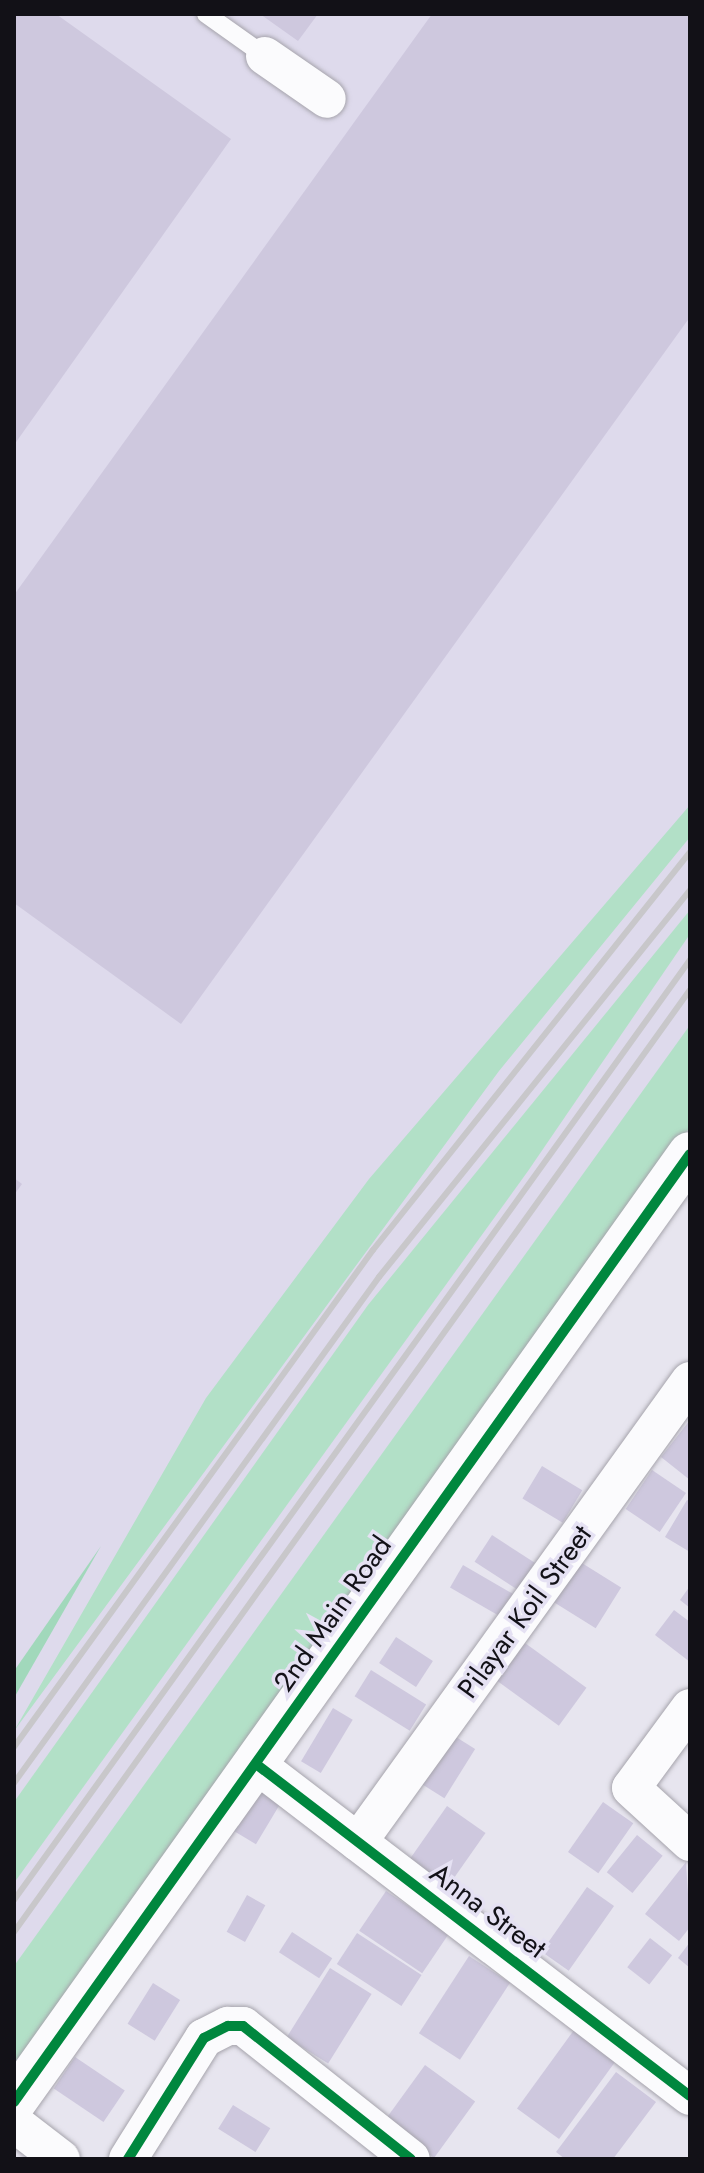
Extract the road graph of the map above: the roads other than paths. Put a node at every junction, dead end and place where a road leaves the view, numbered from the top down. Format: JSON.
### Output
{"nodes":[{"id":1,"x":206,"y":14,"type":"edge"},
{"id":2,"x":265,"y":56,"type":"joint"},
{"id":3,"x":327,"y":99,"type":"dead end"},
{"id":4,"x":690,"y":1154,"type":"edge"},
{"id":5,"x":690,"y":1381,"type":"edge"},
{"id":6,"x":690,"y":1708,"type":"edge"},
{"id":7,"x":256,"y":1764,"type":"junction"},
{"id":8,"x":358,"y":1842,"type":"junction"},
{"id":9,"x":690,"y":1842,"type":"edge"},
{"id":10,"x":690,"y":2096,"type":"edge"},
{"id":11,"x":14,"y":2102,"type":"edge"},
{"id":12,"x":14,"y":2123,"type":"edge"},
{"id":13,"x":61,"y":2159,"type":"edge"},
{"id":14,"x":128,"y":2159,"type":"edge"},
{"id":15,"x":411,"y":2159,"type":"edge"}],
"edges":[{"from":1,"to":2,"type":"lane"},
{"from":2,"to":3,"type":"street"},
{"from":4,"to":7,"type":"street","name":"2nd Main Road"},
{"from":5,"to":8,"type":"street","name":"Pilayar Koil Street"},
{"from":6,"to":9,"type":"street"},
{"from":7,"to":8,"type":"street","name":"Anna Street"},
{"from":7,"to":11,"type":"street","name":"2nd Main Road"},
{"from":8,"to":10,"type":"street","name":"Anna Street"},
{"from":12,"to":13,"type":"street"},
{"from":14,"to":15,"type":"street"}]}
